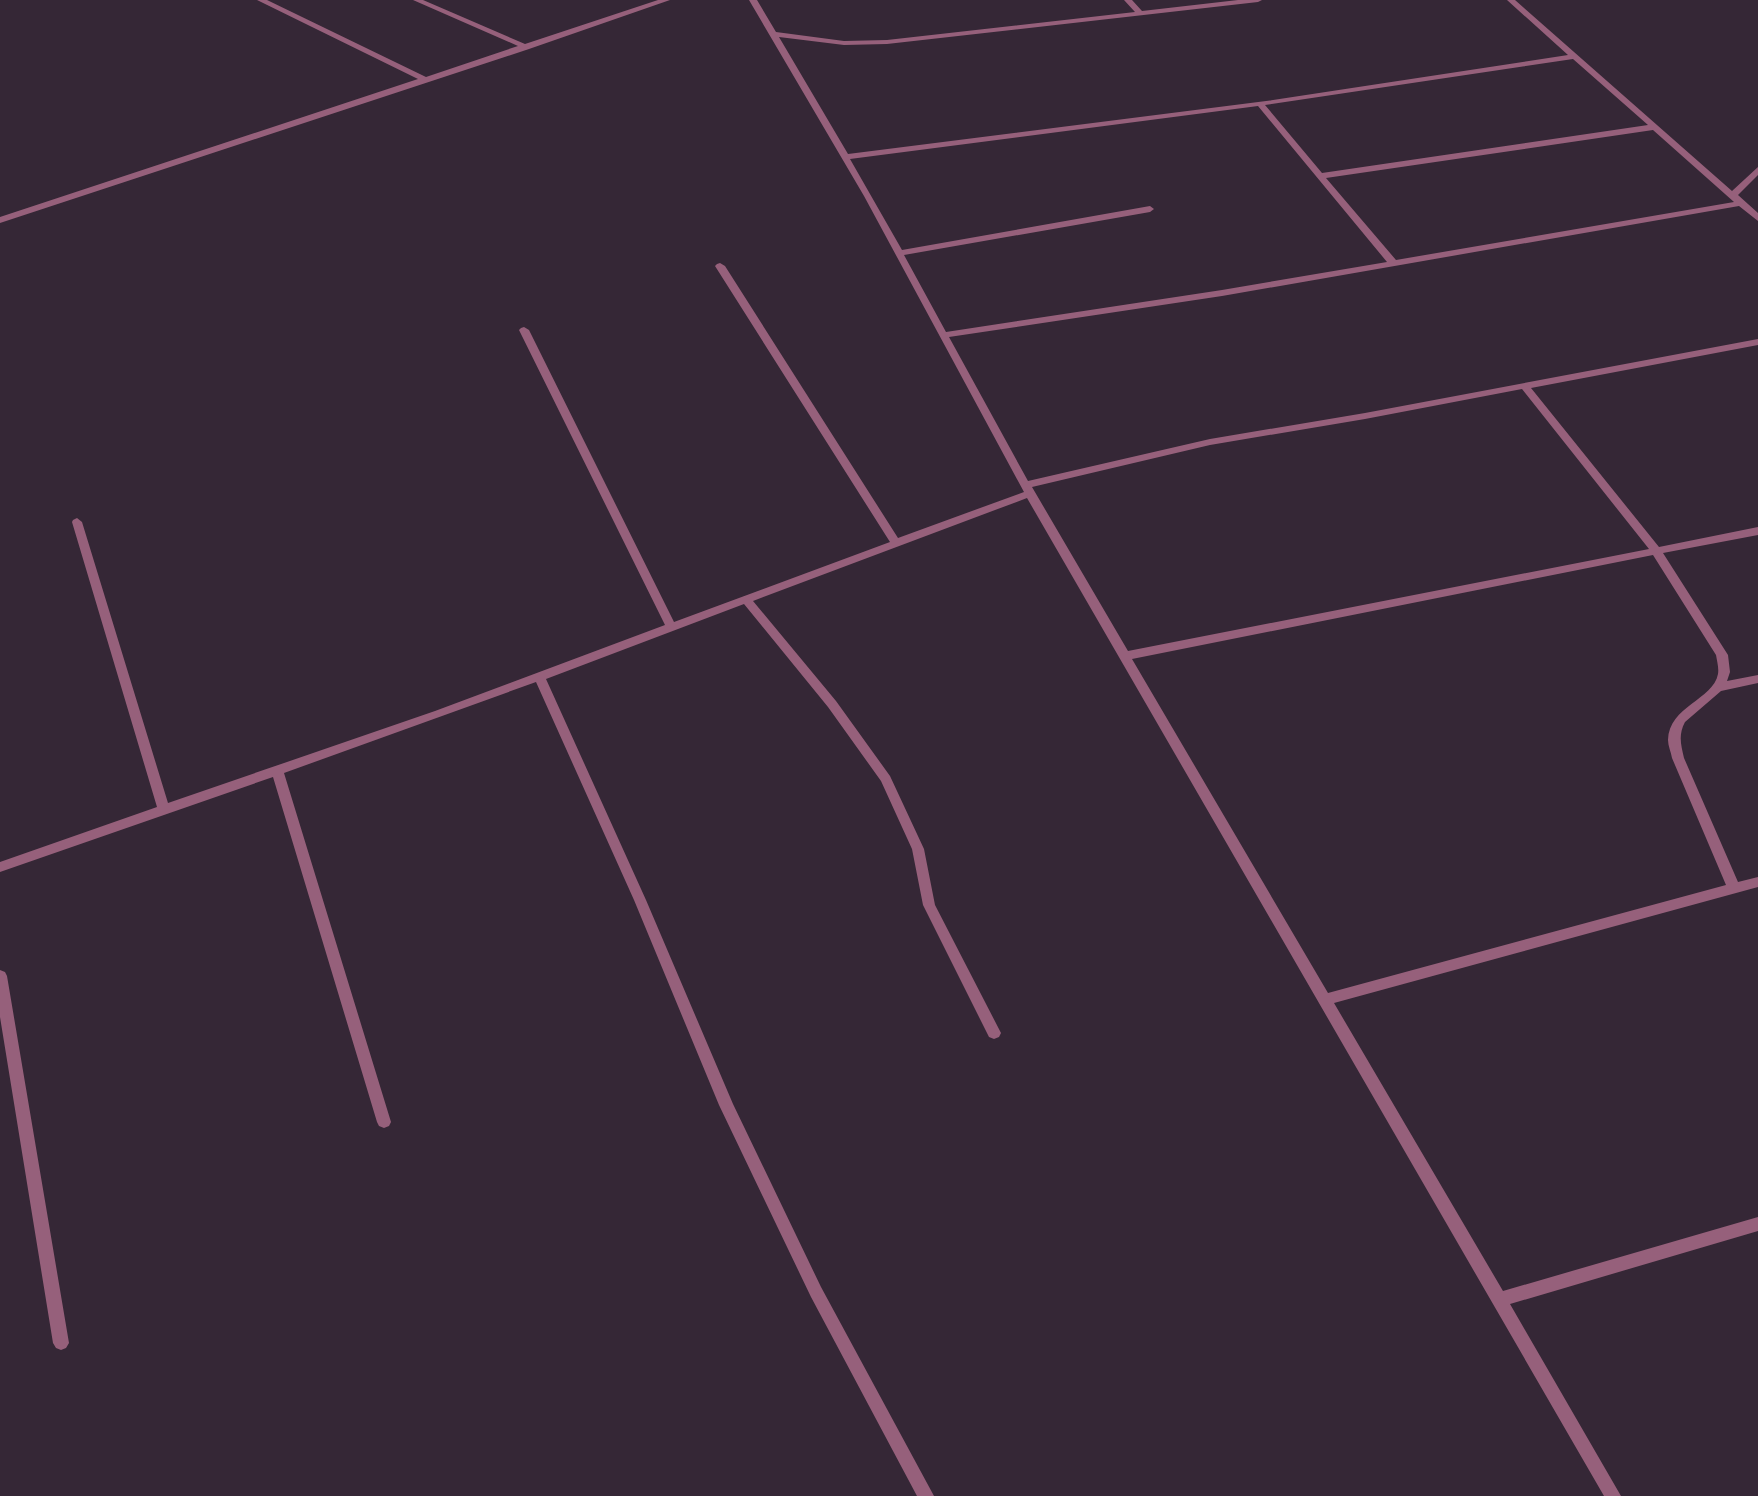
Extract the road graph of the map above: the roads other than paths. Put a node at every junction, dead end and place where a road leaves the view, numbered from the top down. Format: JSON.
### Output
{"nodes":[{"id":1,"x":261,"y":0,"type":"edge"},
{"id":2,"x":417,"y":0,"type":"edge"},
{"id":3,"x":664,"y":0,"type":"edge"},
{"id":4,"x":753,"y":0,"type":"edge"},
{"id":5,"x":1128,"y":0,"type":"edge"},
{"id":6,"x":1258,"y":0,"type":"edge"},
{"id":7,"x":1511,"y":0,"type":"edge"},
{"id":8,"x":1141,"y":14,"type":"junction"},
{"id":9,"x":772,"y":34,"type":"junction"},
{"id":10,"x":526,"y":46,"type":"junction"},
{"id":11,"x":1575,"y":56,"type":"junction"},
{"id":12,"x":426,"y":80,"type":"junction"},
{"id":13,"x":1259,"y":103,"type":"junction"},
{"id":14,"x":1655,"y":127,"type":"junction"},
{"id":15,"x":845,"y":157,"type":"junction"},
{"id":16,"x":1758,"y":170,"type":"edge"},
{"id":17,"x":1320,"y":176,"type":"junction"},
{"id":18,"x":1732,"y":195,"type":"junction"},
{"id":19,"x":1742,"y":203,"type":"junction"},
{"id":20,"x":1150,"y":209,"type":"dead end"},
{"id":21,"x":1758,"y":218,"type":"edge"},
{"id":22,"x":0,"y":220,"type":"edge"},
{"id":23,"x":899,"y":253,"type":"junction"},
{"id":24,"x":1393,"y":264,"type":"junction"},
{"id":25,"x":720,"y":266,"type":"dead end"},
{"id":26,"x":524,"y":330,"type":"dead end"},
{"id":27,"x":943,"y":335,"type":"junction"},
{"id":28,"x":1758,"y":342,"type":"edge"},
{"id":29,"x":1525,"y":386,"type":"junction"},
{"id":30,"x":1028,"y":489,"type":"junction"},
{"id":31,"x":77,"y":522,"type":"dead end"},
{"id":32,"x":1758,"y":531,"type":"edge"},
{"id":33,"x":896,"y":543,"type":"junction"},
{"id":34,"x":1656,"y":552,"type":"junction"},
{"id":35,"x":747,"y":600,"type":"junction"},
{"id":36,"x":671,"y":626,"type":"junction"},
{"id":37,"x":1125,"y":656,"type":"junction"},
{"id":38,"x":539,"y":677,"type":"junction"},
{"id":39,"x":1758,"y":679,"type":"edge"},
{"id":40,"x":1719,"y":687,"type":"junction"},
{"id":41,"x":277,"y":770,"type":"junction"},
{"id":42,"x":164,"y":809,"type":"junction"},
{"id":43,"x":0,"y":867,"type":"edge"},
{"id":44,"x":1758,"y":882,"type":"edge"},
{"id":45,"x":1734,"y":888,"type":"junction"},
{"id":46,"x":0,"y":976,"type":"edge"},
{"id":47,"x":1324,"y":1000,"type":"junction"},
{"id":48,"x":994,"y":1034,"type":"dead end"},
{"id":49,"x":384,"y":1122,"type":"dead end"},
{"id":50,"x":1758,"y":1224,"type":"edge"},
{"id":51,"x":1498,"y":1300,"type":"junction"},
{"id":52,"x":61,"y":1343,"type":"dead end"},
{"id":53,"x":926,"y":1496,"type":"edge"},
{"id":54,"x":1614,"y":1496,"type":"edge"}],
"edges":[{"from":1,"to":12,"type":"street"},
{"from":2,"to":10,"type":"street"},
{"from":3,"to":10,"type":"street"},
{"from":4,"to":9,"type":"street"},
{"from":5,"to":8,"type":"street"},
{"from":6,"to":8,"type":"street"},
{"from":7,"to":11,"type":"street"},
{"from":8,"to":9,"type":"street"},
{"from":9,"to":15,"type":"street"},
{"from":10,"to":12,"type":"street"},
{"from":11,"to":13,"type":"street"},
{"from":11,"to":14,"type":"street"},
{"from":12,"to":22,"type":"street"},
{"from":13,"to":15,"type":"street"},
{"from":13,"to":17,"type":"street"},
{"from":14,"to":17,"type":"street"},
{"from":14,"to":18,"type":"street"},
{"from":15,"to":23,"type":"street"},
{"from":16,"to":18,"type":"street"},
{"from":17,"to":24,"type":"street"},
{"from":18,"to":19,"type":"street"},
{"from":19,"to":21,"type":"street"},
{"from":19,"to":24,"type":"street"},
{"from":20,"to":23,"type":"street"},
{"from":23,"to":27,"type":"street"},
{"from":24,"to":27,"type":"street"},
{"from":25,"to":33,"type":"street"},
{"from":26,"to":36,"type":"street"},
{"from":27,"to":30,"type":"street"},
{"from":28,"to":29,"type":"street"},
{"from":29,"to":30,"type":"street"},
{"from":29,"to":34,"type":"street"},
{"from":30,"to":33,"type":"street"},
{"from":30,"to":37,"type":"street"},
{"from":31,"to":42,"type":"street"},
{"from":32,"to":34,"type":"street"},
{"from":33,"to":35,"type":"street"},
{"from":34,"to":37,"type":"street"},
{"from":34,"to":40,"type":"street"},
{"from":35,"to":36,"type":"street"},
{"from":35,"to":48,"type":"street"},
{"from":36,"to":38,"type":"street"},
{"from":37,"to":47,"type":"street"},
{"from":38,"to":41,"type":"street"},
{"from":38,"to":53,"type":"street"},
{"from":39,"to":40,"type":"street"},
{"from":40,"to":45,"type":"street"},
{"from":41,"to":42,"type":"street"},
{"from":41,"to":49,"type":"street"},
{"from":42,"to":43,"type":"street"},
{"from":44,"to":45,"type":"street"},
{"from":45,"to":47,"type":"street"},
{"from":46,"to":52,"type":"street"},
{"from":47,"to":51,"type":"street"},
{"from":50,"to":51,"type":"street"},
{"from":51,"to":54,"type":"street"}]}
